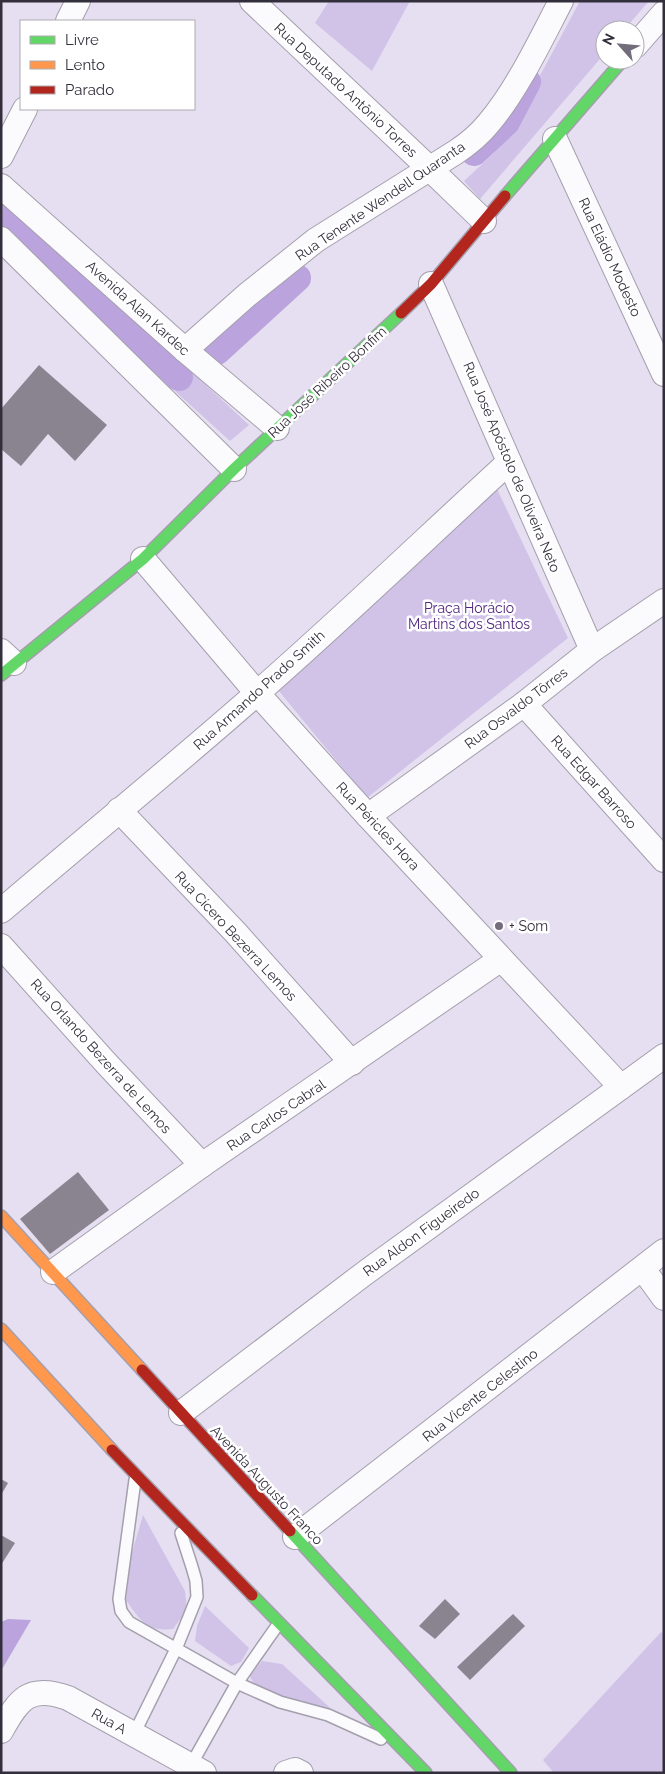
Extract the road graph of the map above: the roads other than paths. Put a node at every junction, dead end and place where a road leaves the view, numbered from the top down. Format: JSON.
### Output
{"nodes":[{"id":1,"x":78,"y":1,"type":"edge"},
{"id":2,"x":252,"y":1,"type":"edge"},
{"id":3,"x":560,"y":1,"type":"edge"},
{"id":4,"x":664,"y":13,"type":"edge"},
{"id":5,"x":68,"y":20,"type":"edge"},
{"id":6,"x":645,"y":35,"type":"edge"},
{"id":7,"x":614,"y":70,"type":"edge"},
{"id":8,"x":24,"y":110,"type":"edge"},
{"id":9,"x":555,"y":139,"type":"junction"},
{"id":10,"x":1,"y":156,"type":"edge"},
{"id":11,"x":430,"y":168,"type":"junction"},
{"id":12,"x":1,"y":186,"type":"edge"},
{"id":13,"x":484,"y":221,"type":"junction"},
{"id":14,"x":1,"y":239,"type":"edge"},
{"id":15,"x":431,"y":284,"type":"junction"},
{"id":16,"x":185,"y":350,"type":"junction"},
{"id":17,"x":664,"y":374,"type":"edge"},
{"id":18,"x":277,"y":428,"type":"junction"},
{"id":19,"x":510,"y":462,"type":"junction"},
{"id":20,"x":234,"y":469,"type":"junction"},
{"id":21,"x":143,"y":559,"type":"junction"},
{"id":22,"x":664,"y":601,"type":"edge"},
{"id":23,"x":592,"y":650,"type":"junction"},
{"id":24,"x":6,"y":663,"type":"edge"},
{"id":25,"x":257,"y":693,"type":"junction"},
{"id":26,"x":524,"y":704,"type":"junction"},
{"id":27,"x":119,"y":810,"type":"junction"},
{"id":28,"x":368,"y":816,"type":"junction"},
{"id":29,"x":656,"y":837,"type":"edge"},
{"id":30,"x":664,"y":860,"type":"edge"},
{"id":31,"x":1,"y":910,"type":"edge"},
{"id":32,"x":1,"y":946,"type":"edge"},
{"id":33,"x":501,"y":960,"type":"junction"},
{"id":34,"x":664,"y":1056,"type":"edge"},
{"id":35,"x":352,"y":1063,"type":"junction"},
{"id":36,"x":621,"y":1087,"type":"junction"},
{"id":37,"x":202,"y":1165,"type":"junction"},
{"id":38,"x":1,"y":1216,"type":"edge"},
{"id":39,"x":664,"y":1251,"type":"edge"},
{"id":40,"x":642,"y":1269,"type":"junction"},
{"id":41,"x":53,"y":1272,"type":"junction"},
{"id":42,"x":664,"y":1298,"type":"edge"},
{"id":43,"x":1,"y":1329,"type":"edge"},
{"id":44,"x":181,"y":1413,"type":"junction"},
{"id":45,"x":136,"y":1476,"type":"junction"},
{"id":46,"x":176,"y":1517,"type":"junction"},
{"id":47,"x":295,"y":1537,"type":"junction"},
{"id":48,"x":279,"y":1623,"type":"junction"},
{"id":49,"x":176,"y":1649,"type":"junction"},
{"id":50,"x":237,"y":1683,"type":"junction"},
{"id":51,"x":1,"y":1731,"type":"edge"},
{"id":52,"x":134,"y":1734,"type":"junction"},
{"id":53,"x":405,"y":1750,"type":"junction"},
{"id":54,"x":197,"y":1769,"type":"edge"},
{"id":55,"x":286,"y":1773,"type":"edge"},
{"id":56,"x":301,"y":1773,"type":"edge"},
{"id":57,"x":426,"y":1773,"type":"edge"},
{"id":58,"x":511,"y":1773,"type":"edge"}],
"edges":[{"from":1,"to":5,"type":"street"},
{"from":2,"to":11,"type":"street","name":"Rua Deputado Antônio Torres"},
{"from":3,"to":11,"type":"street","name":"Rua Tenente Wendell Quaranta"},
{"from":4,"to":6,"type":"street"},
{"from":7,"to":9,"type":"main road","name":"Rua José Ribeiro Bonfim"},
{"from":8,"to":10,"type":"street"},
{"from":9,"to":13,"type":"main road","name":"Rua José Ribeiro Bonfim"},
{"from":9,"to":17,"type":"street","name":"Rua Eládio Modesto"},
{"from":11,"to":13,"type":"street","name":"Rua Deputado Antônio Torres"},
{"from":11,"to":16,"type":"street","name":"Rua Tenente Wendell Quaranta"},
{"from":12,"to":16,"type":"street","name":"Avenida Alan Kardec"},
{"from":13,"to":15,"type":"main road","name":"Rua José Ribeiro Bonfim"},
{"from":14,"to":20,"type":"street"},
{"from":15,"to":18,"type":"main road","name":"Rua José Ribeiro Bonfim"},
{"from":15,"to":19,"type":"street","name":"Rua José Apóstolo de Oliveira Neto"},
{"from":16,"to":18,"type":"street","name":"Avenida Alan Kardec"},
{"from":18,"to":20,"type":"main road","name":"Rua José Ribeiro Bonfim"},
{"from":19,"to":23,"type":"street","name":"Rua José Apóstolo de Oliveira Neto"},
{"from":19,"to":25,"type":"street","name":"Rua Armando Prado Smith"},
{"from":20,"to":21,"type":"main road","name":"Rua José Ribeiro Bonfim"},
{"from":21,"to":24,"type":"main road","name":"Rua José Ribeiro Bonfim"},
{"from":21,"to":25,"type":"street","name":"Rua Péricles Hora"},
{"from":22,"to":23,"type":"street","name":"Rua Osvaldo Tôrres"},
{"from":23,"to":26,"type":"street","name":"Rua Osvaldo Tôrres"},
{"from":25,"to":27,"type":"street","name":"Rua Armando Prado Smith"},
{"from":25,"to":28,"type":"street","name":"Rua Péricles Hora"},
{"from":26,"to":28,"type":"street","name":"Rua Osvaldo Tôrres"},
{"from":26,"to":29,"type":"street","name":"Rua Edgar Barroso"},
{"from":27,"to":31,"type":"street","name":"Rua Armando Prado Smith"},
{"from":27,"to":35,"type":"street","name":"Rua Cícero Bezerra Lemos"},
{"from":28,"to":33,"type":"street","name":"Rua Péricles Hora"},
{"from":29,"to":30,"type":"street","name":"Rua Edgar Barroso"},
{"from":32,"to":37,"type":"street","name":"Rua Orlando Bezerra de Lemos"},
{"from":33,"to":35,"type":"street","name":"Rua Carlos Cabral"},
{"from":33,"to":36,"type":"street","name":"Rua Péricles Hora"},
{"from":34,"to":36,"type":"street","name":"Rua Aldon Figueiredo"},
{"from":35,"to":37,"type":"street","name":"Rua Carlos Cabral"},
{"from":36,"to":44,"type":"street","name":"Rua Aldon Figueiredo"},
{"from":37,"to":41,"type":"street","name":"Rua Carlos Cabral"},
{"from":38,"to":41,"type":"main road","name":"Avenida Augusto Franco"},
{"from":39,"to":40,"type":"street","name":"Rua Vicente Celestino"},
{"from":40,"to":42,"type":"street"},
{"from":40,"to":47,"type":"street","name":"Rua Vicente Celestino"},
{"from":41,"to":44,"type":"main road","name":"Avenida Augusto Franco"},
{"from":43,"to":45,"type":"main road"},
{"from":44,"to":47,"type":"main road","name":"Avenida Augusto Franco"},
{"from":45,"to":46,"type":"main road"},
{"from":45,"to":49,"type":"lane"},
{"from":46,"to":48,"type":"main road"},
{"from":46,"to":49,"type":"lane"},
{"from":47,"to":58,"type":"main road","name":"Avenida Augusto Franco"},
{"from":48,"to":50,"type":"lane"},
{"from":48,"to":53,"type":"main road"},
{"from":49,"to":50,"type":"lane"},
{"from":49,"to":52,"type":"lane"},
{"from":50,"to":53,"type":"lane"},
{"from":50,"to":54,"type":"lane"},
{"from":51,"to":52,"type":"street","name":"Rua A"},
{"from":52,"to":54,"type":"street","name":"Rua A"},
{"from":53,"to":57,"type":"main road"},
{"from":55,"to":56,"type":"street"}]}
